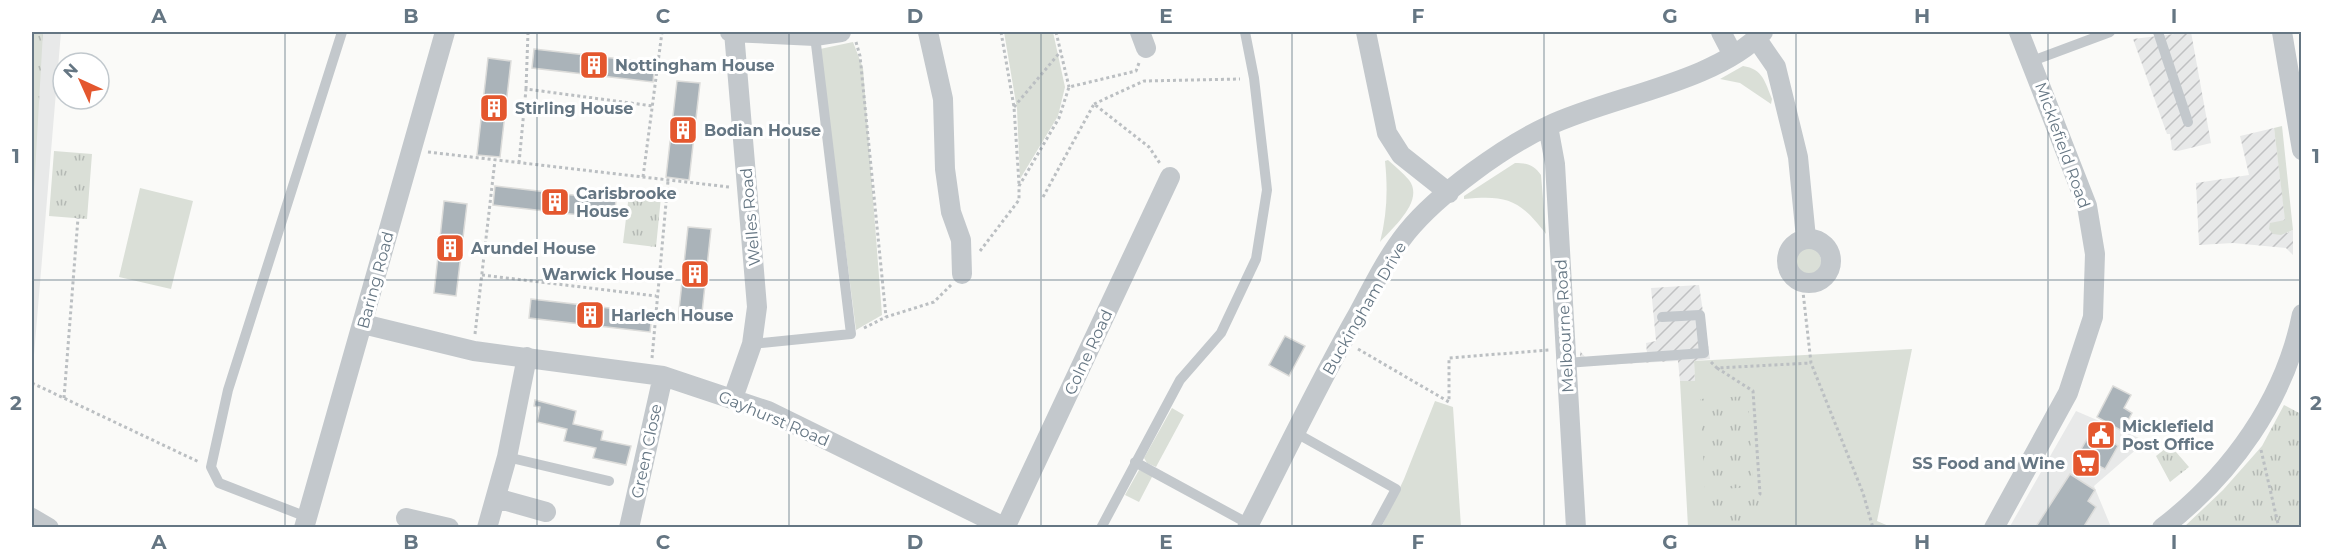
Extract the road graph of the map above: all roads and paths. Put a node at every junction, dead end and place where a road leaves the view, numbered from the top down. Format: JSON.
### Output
{"nodes":[{"id":1,"x":342,"y":32,"type":"edge"},
{"id":2,"x":445,"y":32,"type":"edge"},
{"id":3,"x":528,"y":32,"type":"edge"},
{"id":4,"x":662,"y":32,"type":"edge"},
{"id":5,"x":732,"y":32,"type":"edge"},
{"id":6,"x":928,"y":32,"type":"edge"},
{"id":7,"x":1001,"y":32,"type":"edge"},
{"id":8,"x":1056,"y":32,"type":"edge"},
{"id":9,"x":1245,"y":32,"type":"edge"},
{"id":10,"x":1366,"y":32,"type":"edge"},
{"id":11,"x":1721,"y":32,"type":"edge"},
{"id":12,"x":2019,"y":32,"type":"edge"},
{"id":13,"x":2110,"y":32,"type":"edge"},
{"id":14,"x":2158,"y":32,"type":"edge"},
{"id":15,"x":2282,"y":32,"type":"edge"},
{"id":16,"x":848,"y":35,"type":"edge"},
{"id":17,"x":1759,"y":35,"type":"edge"},
{"id":18,"x":815,"y":36,"type":"junction"},
{"id":19,"x":1143,"y":40,"type":"edge"},
{"id":20,"x":1061,"y":51,"type":"junction"},
{"id":21,"x":1733,"y":55,"type":"junction"},
{"id":22,"x":2032,"y":61,"type":"junction"},
{"id":23,"x":1254,"y":78,"type":"junction"},
{"id":24,"x":1069,"y":87,"type":"junction"},
{"id":25,"x":526,"y":89,"type":"junction"},
{"id":26,"x":1094,"y":104,"type":"junction"},
{"id":27,"x":653,"y":105,"type":"junction"},
{"id":28,"x":1014,"y":107,"type":"junction"},
{"id":29,"x":2188,"y":122,"type":"dead end"},
{"id":30,"x":1548,"y":126,"type":"junction"},
{"id":31,"x":1149,"y":147,"type":"dead end"},
{"id":32,"x":412,"y":150,"type":"junction"},
{"id":33,"x":2301,"y":150,"type":"edge"},
{"id":34,"x":495,"y":160,"type":"junction"},
{"id":35,"x":519,"y":163,"type":"junction"},
{"id":36,"x":644,"y":177,"type":"junction"},
{"id":37,"x":1170,"y":177,"type":"dead end"},
{"id":38,"x":668,"y":181,"type":"junction"},
{"id":39,"x":1019,"y":186,"type":"junction"},
{"id":40,"x":748,"y":189,"type":"junction"},
{"id":41,"x":1449,"y":192,"type":"junction"},
{"id":42,"x":1043,"y":197,"type":"dead end"},
{"id":43,"x":78,"y":218,"type":"dead end"},
{"id":44,"x":1806,"y":238,"type":"junction"},
{"id":45,"x":962,"y":274,"type":"junction"},
{"id":46,"x":481,"y":275,"type":"junction"},
{"id":47,"x":1802,"y":283,"type":"junction"},
{"id":48,"x":656,"y":296,"type":"junction"},
{"id":49,"x":2301,"y":314,"type":"edge"},
{"id":50,"x":886,"y":317,"type":"junction"},
{"id":51,"x":1662,"y":317,"type":"dead end"},
{"id":52,"x":363,"y":324,"type":"junction"},
{"id":53,"x":852,"y":334,"type":"junction"},
{"id":54,"x":1343,"y":340,"type":"junction"},
{"id":55,"x":752,"y":344,"type":"junction"},
{"id":56,"x":653,"y":348,"type":"dead end"},
{"id":57,"x":474,"y":351,"type":"junction"},
{"id":58,"x":1704,"y":353,"type":"junction"},
{"id":59,"x":1566,"y":355,"type":"junction"},
{"id":60,"x":527,"y":357,"type":"junction"},
{"id":61,"x":1811,"y":363,"type":"junction"},
{"id":62,"x":1717,"y":368,"type":"junction"},
{"id":63,"x":663,"y":376,"type":"junction"},
{"id":64,"x":32,"y":383,"type":"edge"},
{"id":65,"x":64,"y":398,"type":"junction"},
{"id":66,"x":733,"y":398,"type":"junction"},
{"id":67,"x":1296,"y":433,"type":"junction"},
{"id":68,"x":2248,"y":439,"type":"junction"},
{"id":69,"x":507,"y":457,"type":"junction"},
{"id":70,"x":1135,"y":462,"type":"junction"},
{"id":71,"x":211,"y":467,"type":"junction"},
{"id":72,"x":609,"y":481,"type":"dead end"},
{"id":73,"x":1758,"y":496,"type":"dead end"},
{"id":74,"x":496,"y":498,"type":"junction"},
{"id":75,"x":546,"y":512,"type":"dead end"},
{"id":76,"x":32,"y":518,"type":"edge"},
{"id":77,"x":406,"y":518,"type":"dead end"},
{"id":78,"x":305,"y":522,"type":"edge"},
{"id":79,"x":1248,"y":526,"type":"edge"},
{"id":80,"x":1006,"y":527,"type":"edge"},
{"id":81,"x":49,"y":528,"type":"edge"},
{"id":82,"x":449,"y":528,"type":"edge"},
{"id":83,"x":487,"y":528,"type":"edge"},
{"id":84,"x":629,"y":528,"type":"edge"},
{"id":85,"x":1101,"y":528,"type":"edge"},
{"id":86,"x":1375,"y":528,"type":"edge"},
{"id":87,"x":1576,"y":528,"type":"edge"},
{"id":88,"x":1873,"y":528,"type":"edge"},
{"id":89,"x":1994,"y":528,"type":"edge"},
{"id":90,"x":2162,"y":528,"type":"edge"},
{"id":91,"x":2279,"y":528,"type":"edge"}],
"edges":[{"from":1,"to":71,"type":"lane"},
{"from":2,"to":32,"type":"street","name":"Baring Road"},
{"from":3,"to":25,"type":"path"},
{"from":4,"to":27,"type":"path"},
{"from":5,"to":18,"type":"street"},
{"from":5,"to":40,"type":"street","name":"Welles Road"},
{"from":6,"to":45,"type":"street"},
{"from":7,"to":28,"type":"path"},
{"from":8,"to":20,"type":"path"},
{"from":9,"to":23,"type":"lane"},
{"from":10,"to":41,"type":"street"},
{"from":11,"to":21,"type":"street"},
{"from":12,"to":22,"type":"street","name":"Micklefield Road"},
{"from":13,"to":22,"type":"lane"},
{"from":14,"to":29,"type":"lane"},
{"from":15,"to":33,"type":"street"},
{"from":16,"to":18,"type":"street"},
{"from":16,"to":50,"type":"path"},
{"from":17,"to":21,"type":"street","name":"Buckingham Drive"},
{"from":17,"to":44,"type":"street"},
{"from":18,"to":53,"type":"lane"},
{"from":19,"to":24,"type":"path"},
{"from":20,"to":24,"type":"path"},
{"from":20,"to":28,"type":"path"},
{"from":21,"to":30,"type":"street","name":"Buckingham Drive"},
{"from":22,"to":89,"type":"street","name":"Micklefield Road"},
{"from":23,"to":26,"type":"path"},
{"from":23,"to":70,"type":"lane"},
{"from":24,"to":39,"type":"path"},
{"from":25,"to":27,"type":"path"},
{"from":25,"to":35,"type":"path"},
{"from":26,"to":31,"type":"path"},
{"from":26,"to":42,"type":"path"},
{"from":27,"to":36,"type":"path"},
{"from":28,"to":39,"type":"path"},
{"from":30,"to":41,"type":"street","name":"Buckingham Drive"},
{"from":30,"to":59,"type":"street","name":"Melbourne Road"},
{"from":32,"to":34,"type":"path"},
{"from":32,"to":52,"type":"street","name":"Baring Road"},
{"from":34,"to":35,"type":"path"},
{"from":34,"to":46,"type":"path"},
{"from":35,"to":36,"type":"path"},
{"from":36,"to":38,"type":"path"},
{"from":37,"to":80,"type":"street","name":"Colne Road"},
{"from":38,"to":40,"type":"path"},
{"from":38,"to":48,"type":"path"},
{"from":39,"to":45,"type":"path"},
{"from":40,"to":55,"type":"street","name":"Welles Road"},
{"from":41,"to":54,"type":"street","name":"Buckingham Drive"},
{"from":43,"to":65,"type":"path"},
{"from":44,"to":47,"type":"street"},
{"from":44,"to":47,"type":"street"},
{"from":45,"to":50,"type":"path"},
{"from":46,"to":48,"type":"path"},
{"from":46,"to":57,"type":"path"},
{"from":47,"to":61,"type":"path"},
{"from":48,"to":56,"type":"path"},
{"from":49,"to":68,"type":"street"},
{"from":50,"to":53,"type":"path"},
{"from":51,"to":58,"type":"lane"},
{"from":52,"to":57,"type":"street","name":"Gayhurst Road"},
{"from":52,"to":78,"type":"street","name":"Baring Road"},
{"from":53,"to":55,"type":"lane"},
{"from":54,"to":59,"type":"path"},
{"from":54,"to":67,"type":"street","name":"Buckingham Drive"},
{"from":55,"to":66,"type":"street","name":"Welles Road"},
{"from":57,"to":60,"type":"street","name":"Gayhurst Road"},
{"from":58,"to":59,"type":"lane"},
{"from":58,"to":62,"type":"path"},
{"from":59,"to":87,"type":"street","name":"Melbourne Road"},
{"from":60,"to":63,"type":"street","name":"Gayhurst Road"},
{"from":60,"to":69,"type":"street"},
{"from":61,"to":62,"type":"path"},
{"from":61,"to":88,"type":"path"},
{"from":62,"to":73,"type":"path"},
{"from":63,"to":66,"type":"street","name":"Gayhurst Road"},
{"from":63,"to":84,"type":"street","name":"Green Close"},
{"from":64,"to":65,"type":"path"},
{"from":65,"to":71,"type":"path"},
{"from":66,"to":80,"type":"street","name":"Gayhurst Road"},
{"from":67,"to":79,"type":"street","name":"Buckingham Drive"},
{"from":67,"to":86,"type":"lane"},
{"from":68,"to":90,"type":"street"},
{"from":68,"to":91,"type":"path"},
{"from":69,"to":72,"type":"lane"},
{"from":69,"to":74,"type":"street"},
{"from":70,"to":79,"type":"lane"},
{"from":70,"to":85,"type":"lane"},
{"from":71,"to":78,"type":"lane"},
{"from":74,"to":75,"type":"street"},
{"from":74,"to":83,"type":"street"},
{"from":76,"to":81,"type":"street"},
{"from":77,"to":82,"type":"street"}]}
